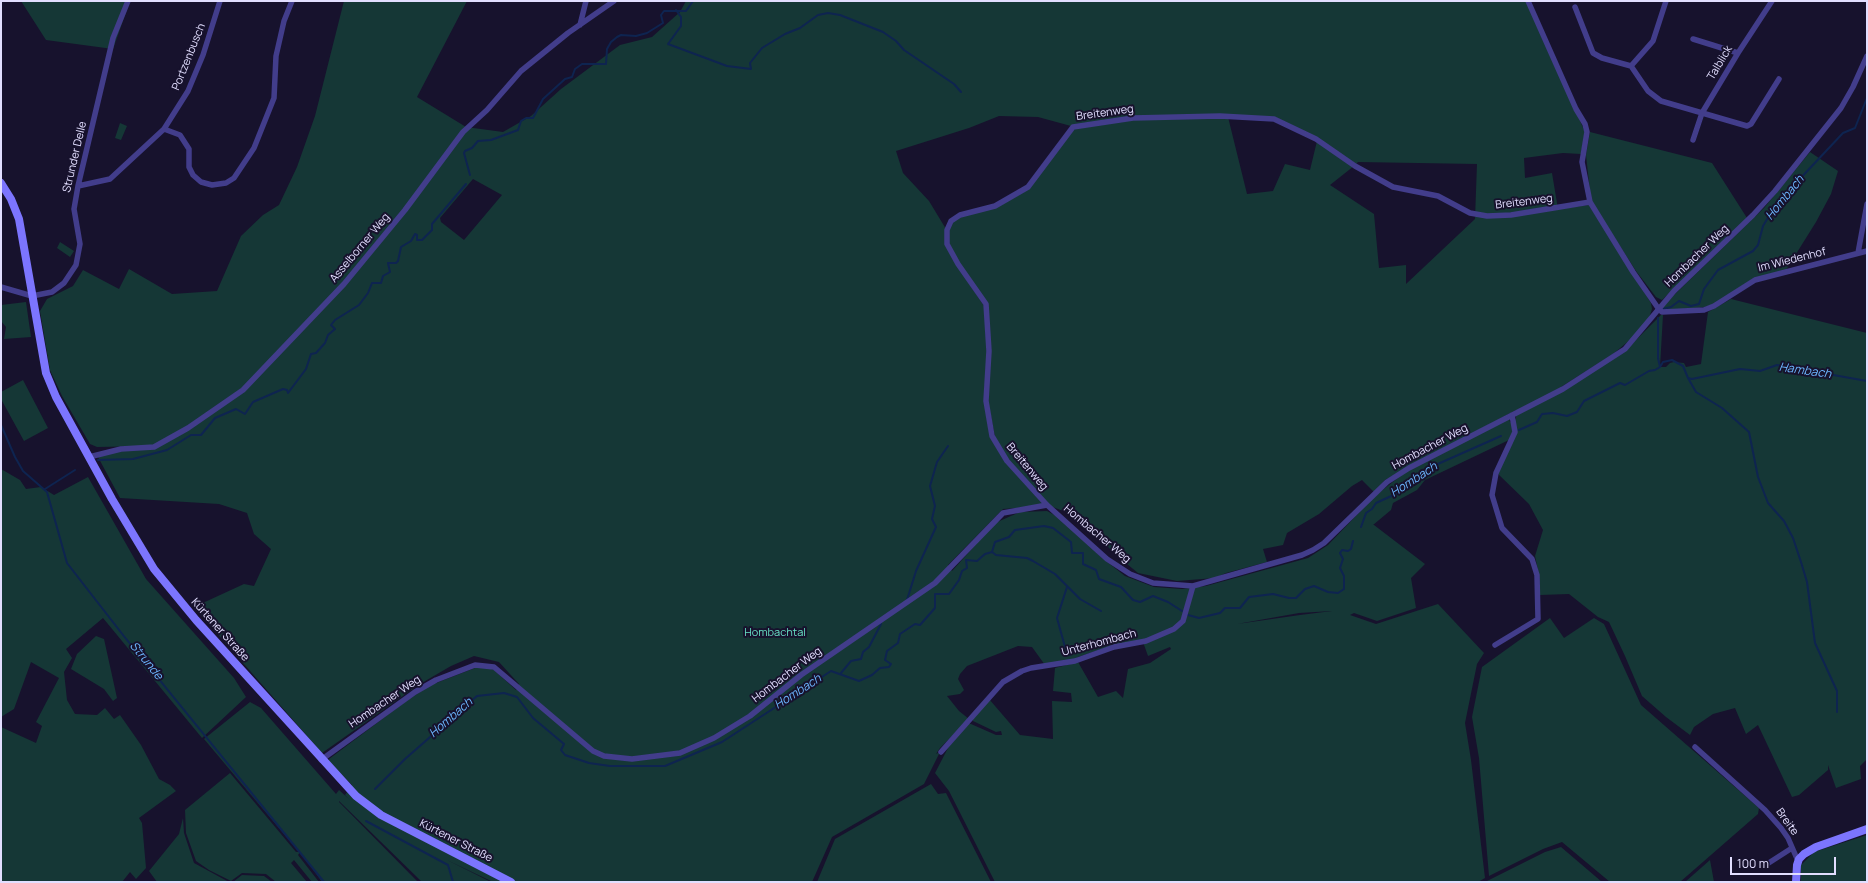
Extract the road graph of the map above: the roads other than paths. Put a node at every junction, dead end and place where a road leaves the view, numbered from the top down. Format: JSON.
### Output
{"nodes":[{"id":1,"x":128,"y":1,"type":"edge"},
{"id":2,"x":220,"y":1,"type":"edge"},
{"id":3,"x":292,"y":1,"type":"edge"},
{"id":4,"x":586,"y":1,"type":"edge"},
{"id":5,"x":614,"y":1,"type":"edge"},
{"id":6,"x":1528,"y":1,"type":"edge"},
{"id":7,"x":1666,"y":1,"type":"edge"},
{"id":8,"x":1772,"y":1,"type":"edge"},
{"id":9,"x":1575,"y":7,"type":"dead end"},
{"id":10,"x":580,"y":25,"type":"junction"},
{"id":11,"x":1694,"y":39,"type":"dead end"},
{"id":12,"x":1738,"y":53,"type":"junction"},
{"id":13,"x":1867,"y":56,"type":"edge"},
{"id":14,"x":1631,"y":66,"type":"junction"},
{"id":15,"x":1779,"y":79,"type":"dead end"},
{"id":16,"x":1702,"y":113,"type":"junction"},
{"id":17,"x":164,"y":129,"type":"junction"},
{"id":18,"x":1693,"y":140,"type":"dead end"},
{"id":19,"x":1,"y":184,"type":"edge"},
{"id":20,"x":78,"y":186,"type":"junction"},
{"id":21,"x":1590,"y":202,"type":"junction"},
{"id":22,"x":1867,"y":204,"type":"edge"},
{"id":23,"x":1867,"y":251,"type":"edge"},
{"id":24,"x":1858,"y":253,"type":"junction"},
{"id":25,"x":1,"y":287,"type":"edge"},
{"id":26,"x":32,"y":296,"type":"junction"},
{"id":27,"x":1658,"y":308,"type":"junction"},
{"id":28,"x":1512,"y":415,"type":"junction"},
{"id":29,"x":89,"y":457,"type":"junction"},
{"id":30,"x":1047,"y":506,"type":"junction"},
{"id":31,"x":1192,"y":586,"type":"junction"},
{"id":32,"x":1495,"y":646,"type":"dead end"},
{"id":33,"x":1695,"y":747,"type":"dead end"},
{"id":34,"x":941,"y":752,"type":"dead end"},
{"id":35,"x":321,"y":760,"type":"junction"},
{"id":36,"x":1867,"y":829,"type":"edge"},
{"id":37,"x":1792,"y":848,"type":"junction"},
{"id":38,"x":1798,"y":862,"type":"junction"},
{"id":39,"x":1764,"y":866,"type":"dead end"},
{"id":40,"x":511,"y":882,"type":"edge"},
{"id":41,"x":1796,"y":882,"type":"edge"}],
"edges":[{"from":1,"to":20,"type":"street","name":"Strunder Delle"},
{"from":2,"to":17,"type":"street","name":"Portzenbusch"},
{"from":3,"to":17,"type":"street"},
{"from":4,"to":10,"type":"street"},
{"from":5,"to":10,"type":"street","name":"Asselborner Weg"},
{"from":6,"to":21,"type":"street"},
{"from":7,"to":14,"type":"street"},
{"from":8,"to":12,"type":"street","name":"Talblick"},
{"from":9,"to":14,"type":"street"},
{"from":10,"to":29,"type":"street","name":"Asselborner Weg"},
{"from":11,"to":12,"type":"street"},
{"from":12,"to":16,"type":"street","name":"Talblick"},
{"from":13,"to":27,"type":"street","name":"Hombacher Weg"},
{"from":14,"to":16,"type":"street"},
{"from":15,"to":16,"type":"street"},
{"from":16,"to":18,"type":"street","name":"Talblick"},
{"from":17,"to":20,"type":"street","name":"Portzenbusch"},
{"from":19,"to":26,"type":"main road","name":"Kürtener Straße"},
{"from":20,"to":26,"type":"street","name":"Strunder Delle"},
{"from":21,"to":27,"type":"street"},
{"from":21,"to":30,"type":"street","name":"Breitenweg"},
{"from":22,"to":24,"type":"street"},
{"from":23,"to":24,"type":"street","name":"Im Wiedenhof"},
{"from":24,"to":27,"type":"street","name":"Im Wiedenhof"},
{"from":25,"to":26,"type":"street"},
{"from":26,"to":29,"type":"main road","name":"Kürtener Straße"},
{"from":27,"to":28,"type":"street","name":"Hombacher Weg"},
{"from":28,"to":31,"type":"street","name":"Hombacher Weg"},
{"from":28,"to":32,"type":"street"},
{"from":29,"to":35,"type":"main road","name":"Kürtener Straße"},
{"from":30,"to":31,"type":"street","name":"Hombacher Weg"},
{"from":30,"to":35,"type":"street","name":"Hombacher Weg"},
{"from":31,"to":34,"type":"street","name":"Unterhombach"},
{"from":33,"to":37,"type":"street","name":"Breite"},
{"from":35,"to":40,"type":"main road","name":"Kürtener Straße"},
{"from":36,"to":38,"type":"main road"},
{"from":37,"to":38,"type":"street","name":"Breite"},
{"from":37,"to":39,"type":"street"},
{"from":38,"to":41,"type":"main road"}]}
